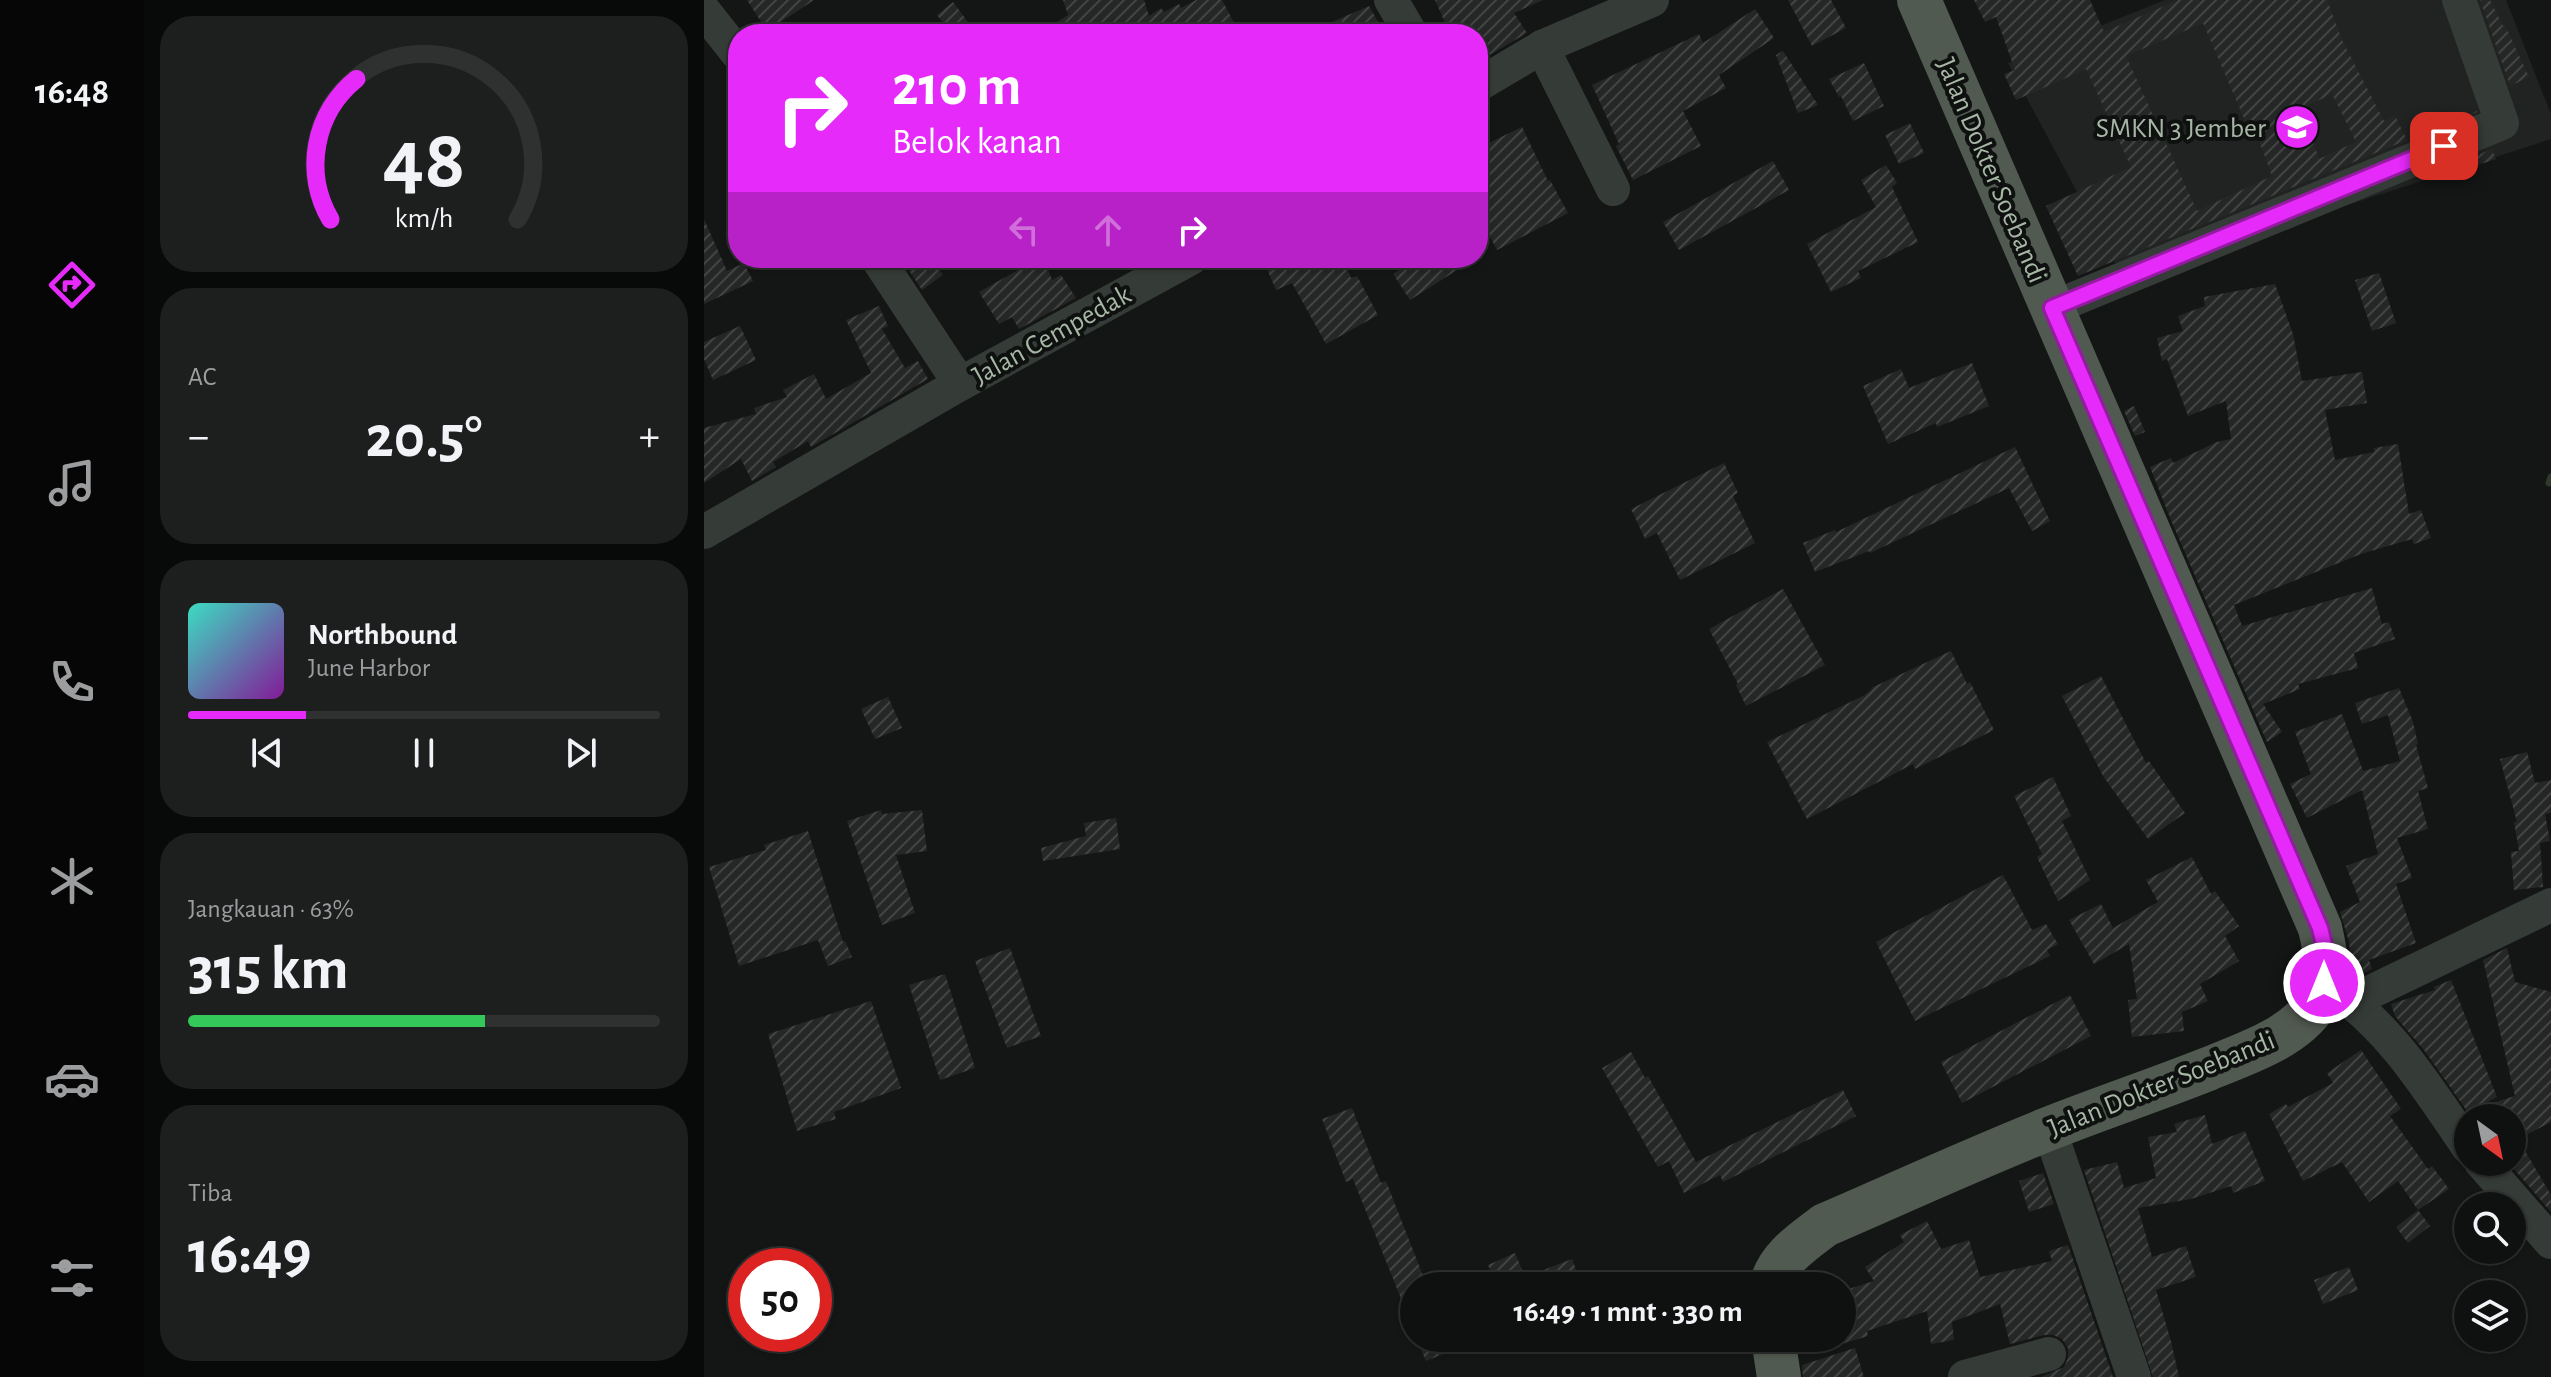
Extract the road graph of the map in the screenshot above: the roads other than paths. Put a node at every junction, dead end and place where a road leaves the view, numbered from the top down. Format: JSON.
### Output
{"nodes":[{"id":1,"x":1391,"y":0,"type":"edge"},
{"id":2,"x":1652,"y":0,"type":"edge"},
{"id":3,"x":1919,"y":0,"type":"edge"},
{"id":4,"x":2459,"y":0,"type":"edge"},
{"id":5,"x":704,"y":11,"type":"edge"},
{"id":6,"x":1405,"y":24,"type":"edge"},
{"id":7,"x":728,"y":41,"type":"edge"},
{"id":8,"x":1542,"y":47,"type":"junction"},
{"id":9,"x":1488,"y":79,"type":"edge"},
{"id":10,"x":1613,"y":189,"type":"dead end"},
{"id":11,"x":884,"y":268,"type":"edge"},
{"id":12,"x":1173,"y":268,"type":"edge"},
{"id":13,"x":2052,"y":308,"type":"junction"},
{"id":14,"x":960,"y":384,"type":"junction"},
{"id":15,"x":704,"y":532,"type":"edge"},
{"id":16,"x":2551,"y":905,"type":"edge"},
{"id":17,"x":2338,"y":992,"type":"junction"},
{"id":18,"x":2454,"y":1127,"type":"edge"},
{"id":19,"x":2049,"y":1128,"type":"junction"},
{"id":20,"x":2493,"y":1176,"type":"edge"},
{"id":21,"x":2551,"y":1242,"type":"edge"},
{"id":22,"x":1777,"y":1272,"type":"edge"},
{"id":23,"x":1775,"y":1352,"type":"edge"},
{"id":24,"x":2049,"y":1354,"type":"dead end"},
{"id":25,"x":1779,"y":1377,"type":"edge"},
{"id":26,"x":1965,"y":1377,"type":"edge"},
{"id":27,"x":2134,"y":1377,"type":"edge"}],
"edges":[{"from":1,"to":6,"type":"street"},
{"from":2,"to":8,"type":"street"},
{"from":3,"to":13,"type":"main road","name":"Jalan Dokter Soebandi"},
{"from":4,"to":13,"type":"street"},
{"from":5,"to":7,"type":"street"},
{"from":8,"to":9,"type":"street"},
{"from":8,"to":10,"type":"street"},
{"from":11,"to":14,"type":"street","name":"Jalan Cempedak"},
{"from":12,"to":14,"type":"street","name":"Jalan Cempedak"},
{"from":13,"to":17,"type":"main road","name":"Jalan Dokter Soebandi"},
{"from":14,"to":15,"type":"street"},
{"from":16,"to":17,"type":"street"},
{"from":17,"to":18,"type":"street"},
{"from":17,"to":19,"type":"main road","name":"Jalan Dokter Soebandi"},
{"from":19,"to":22,"type":"main road","name":"Jalan Dokter Soebandi"},
{"from":19,"to":27,"type":"street"},
{"from":20,"to":21,"type":"street"},
{"from":23,"to":25,"type":"main road"},
{"from":24,"to":26,"type":"street"}]}
